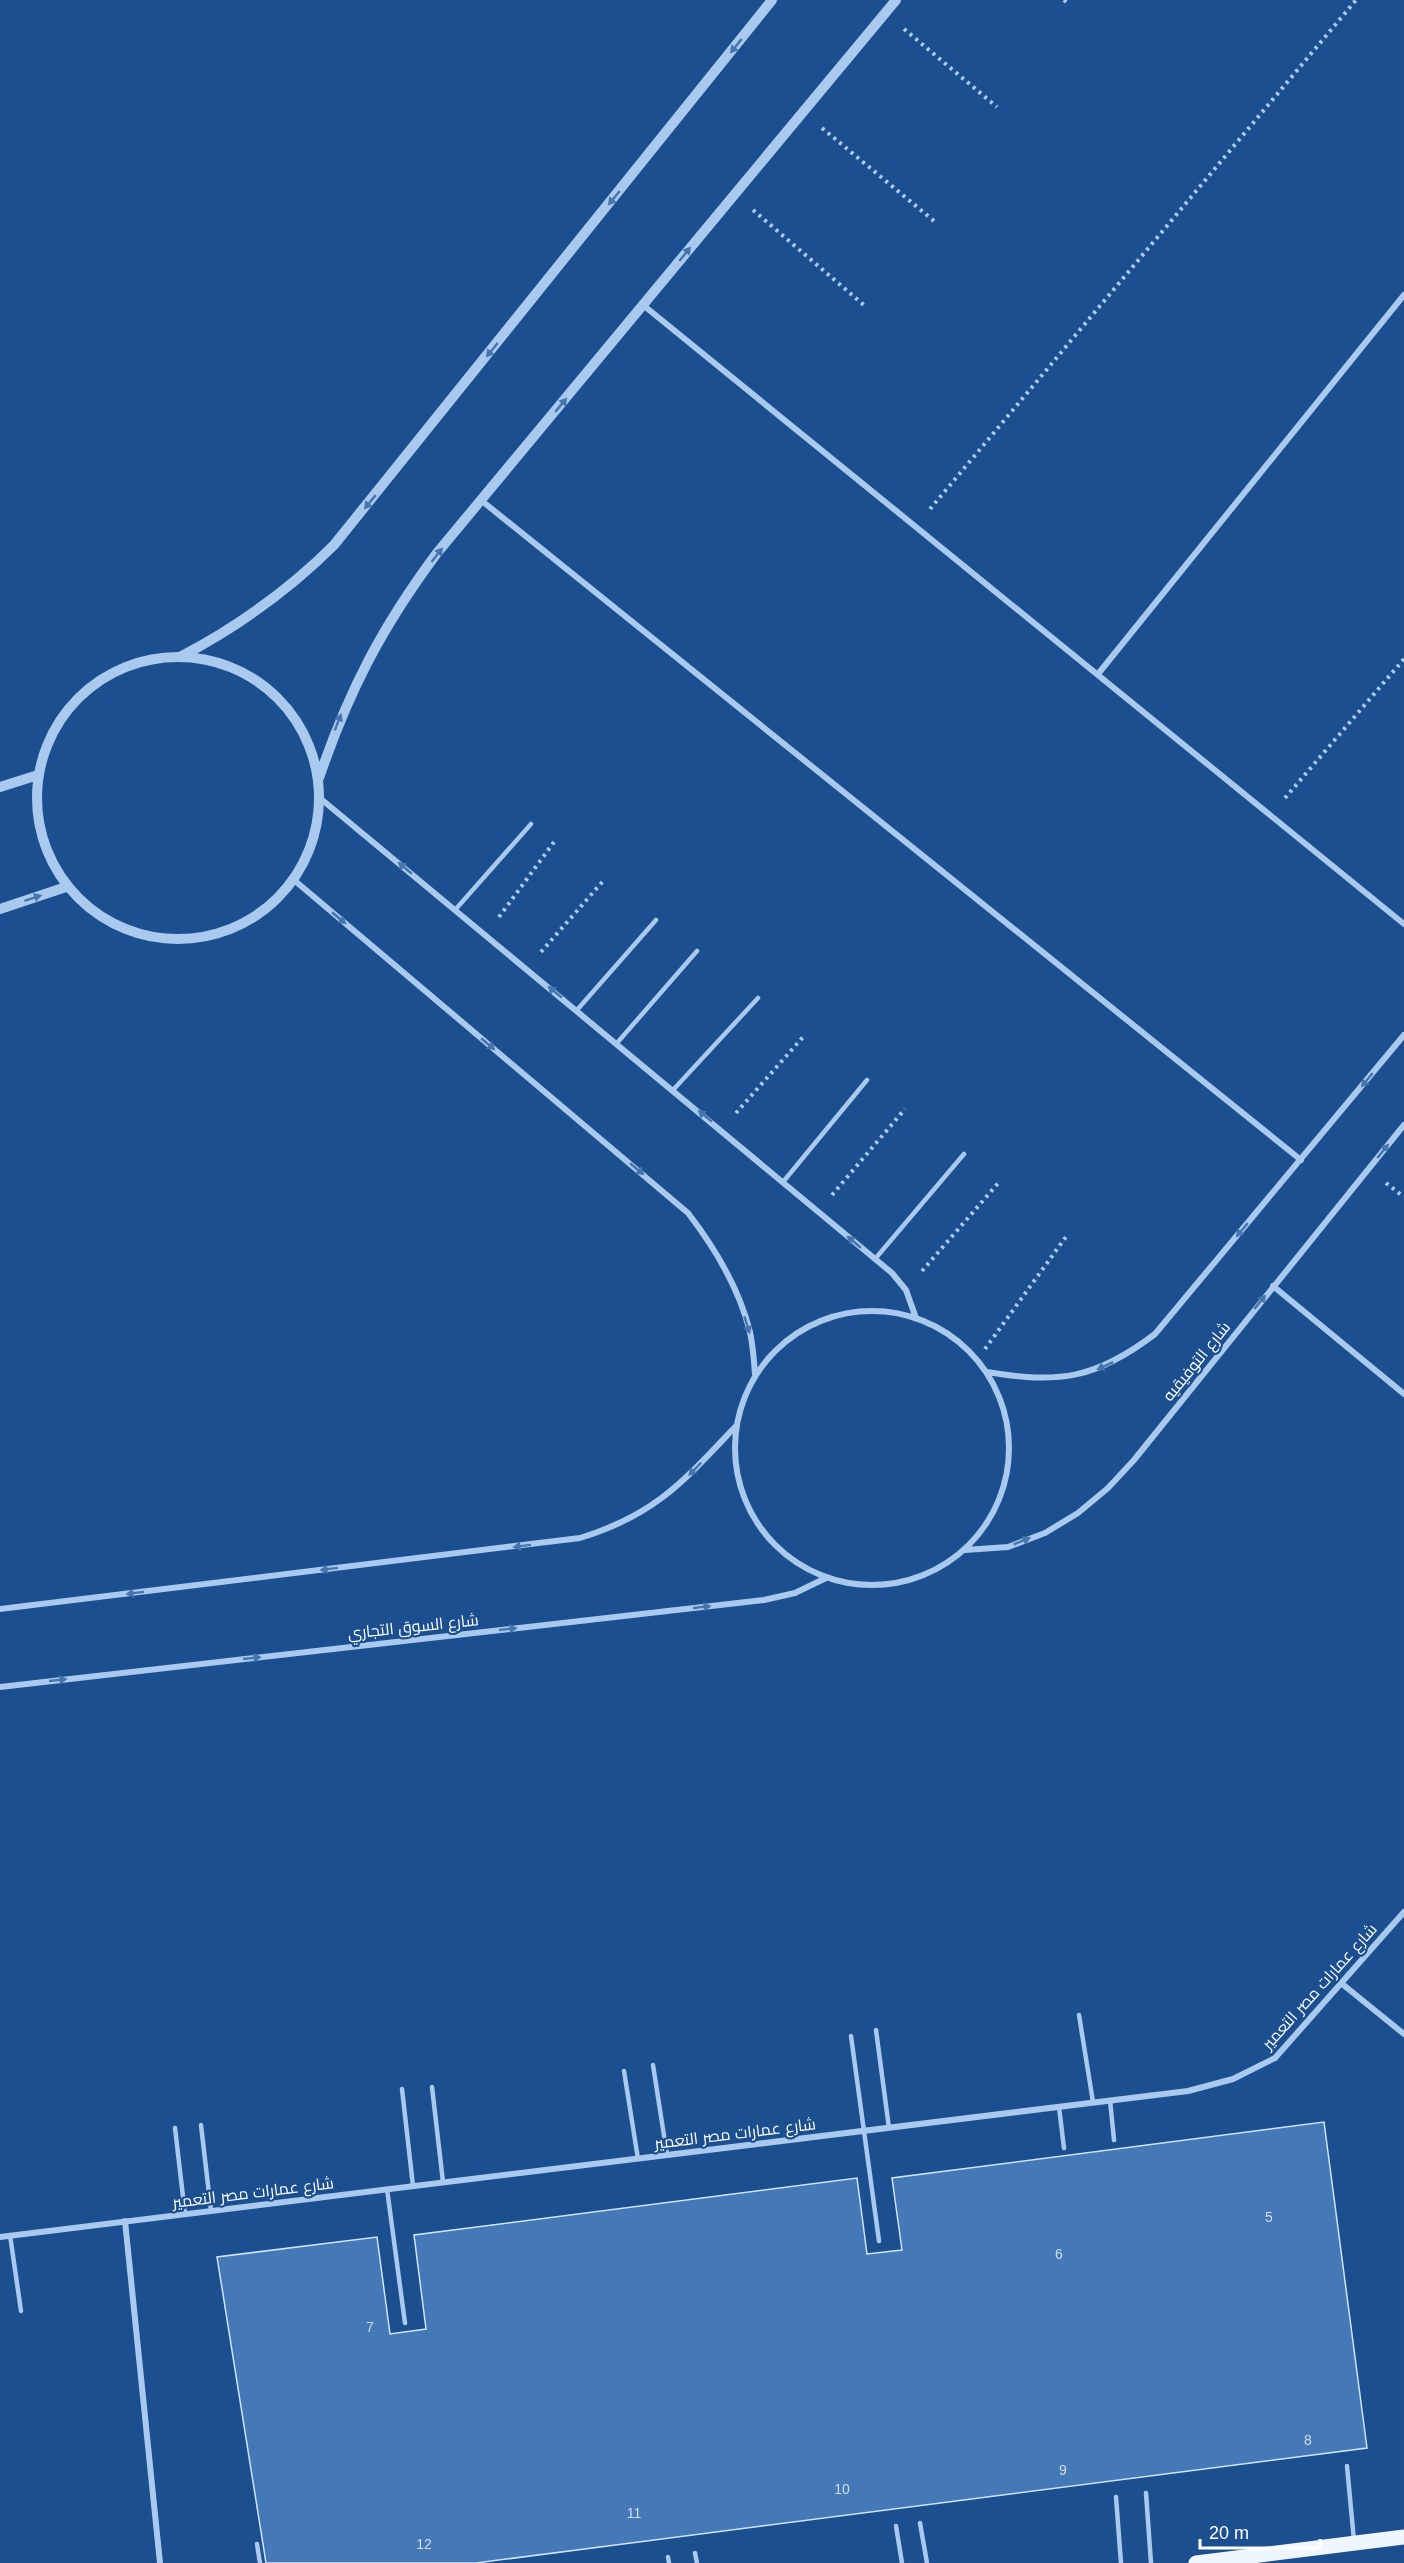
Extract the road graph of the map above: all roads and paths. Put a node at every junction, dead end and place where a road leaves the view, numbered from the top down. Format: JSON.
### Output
{"nodes":[{"id":1,"x":772,"y":0,"type":"edge"},
{"id":2,"x":896,"y":0,"type":"edge"},
{"id":3,"x":1064,"y":0,"type":"edge"},
{"id":4,"x":1356,"y":0,"type":"edge"},
{"id":5,"x":1068,"y":4,"type":"dead end"},
{"id":6,"x":885,"y":13,"type":"junction"},
{"id":7,"x":997,"y":107,"type":"dead end"},
{"id":8,"x":803,"y":112,"type":"junction"},
{"id":9,"x":734,"y":194,"type":"junction"},
{"id":10,"x":934,"y":221,"type":"dead end"},
{"id":11,"x":1404,"y":295,"type":"edge"},
{"id":12,"x":643,"y":305,"type":"junction"},
{"id":13,"x":865,"y":306,"type":"dead end"},
{"id":14,"x":482,"y":501,"type":"junction"},
{"id":15,"x":916,"y":526,"type":"junction"},
{"id":16,"x":180,"y":657,"type":"junction"},
{"id":17,"x":1404,"y":659,"type":"edge"},
{"id":18,"x":1098,"y":674,"type":"junction"},
{"id":19,"x":38,"y":775,"type":"junction"},
{"id":20,"x":319,"y":777,"type":"junction"},
{"id":21,"x":0,"y":787,"type":"edge"},
{"id":22,"x":321,"y":799,"type":"junction"},
{"id":23,"x":1271,"y":814,"type":"junction"},
{"id":24,"x":531,"y":824,"type":"dead end"},
{"id":25,"x":554,"y":842,"type":"dead end"},
{"id":26,"x":294,"y":880,"type":"junction"},
{"id":27,"x":604,"y":880,"type":"dead end"},
{"id":28,"x":66,"y":887,"type":"junction"},
{"id":29,"x":0,"y":909,"type":"edge"},
{"id":30,"x":455,"y":910,"type":"junction"},
{"id":31,"x":656,"y":920,"type":"dead end"},
{"id":32,"x":1404,"y":924,"type":"edge"},
{"id":33,"x":486,"y":934,"type":"junction"},
{"id":34,"x":697,"y":951,"type":"dead end"},
{"id":35,"x":526,"y":969,"type":"junction"},
{"id":36,"x":758,"y":998,"type":"dead end"},
{"id":37,"x":577,"y":1010,"type":"junction"},
{"id":38,"x":1404,"y":1035,"type":"edge"},
{"id":39,"x":803,"y":1037,"type":"dead end"},
{"id":40,"x":617,"y":1043,"type":"junction"},
{"id":41,"x":867,"y":1080,"type":"dead end"},
{"id":42,"x":673,"y":1090,"type":"junction"},
{"id":43,"x":905,"y":1109,"type":"dead end"},
{"id":44,"x":1404,"y":1125,"type":"edge"},
{"id":45,"x":722,"y":1129,"type":"junction"},
{"id":46,"x":964,"y":1154,"type":"dead end"},
{"id":47,"x":1301,"y":1160,"type":"junction"},
{"id":48,"x":1000,"y":1181,"type":"dead end"},
{"id":49,"x":783,"y":1182,"type":"junction"},
{"id":50,"x":818,"y":1211,"type":"junction"},
{"id":51,"x":1068,"y":1234,"type":"dead end"},
{"id":52,"x":874,"y":1259,"type":"junction"},
{"id":53,"x":1273,"y":1286,"type":"junction"},
{"id":54,"x":906,"y":1290,"type":"junction"},
{"id":55,"x":916,"y":1318,"type":"junction"},
{"id":56,"x":977,"y":1359,"type":"junction"},
{"id":57,"x":987,"y":1372,"type":"junction"},
{"id":58,"x":755,"y":1374,"type":"junction"},
{"id":59,"x":1404,"y":1394,"type":"edge"},
{"id":60,"x":735,"y":1426,"type":"junction"},
{"id":61,"x":965,"y":1550,"type":"junction"},
{"id":62,"x":826,"y":1578,"type":"junction"},
{"id":63,"x":0,"y":1609,"type":"edge"},
{"id":64,"x":0,"y":1687,"type":"edge"},
{"id":65,"x":1404,"y":1912,"type":"edge"},
{"id":66,"x":1341,"y":1983,"type":"junction"},
{"id":67,"x":1079,"y":2015,"type":"dead end"},
{"id":68,"x":876,"y":2030,"type":"dead end"},
{"id":69,"x":1404,"y":2034,"type":"edge"},
{"id":70,"x":851,"y":2036,"type":"dead end"},
{"id":71,"x":653,"y":2065,"type":"dead end"},
{"id":72,"x":624,"y":2071,"type":"dead end"},
{"id":73,"x":432,"y":2086,"type":"dead end"},
{"id":74,"x":402,"y":2089,"type":"dead end"},
{"id":75,"x":1110,"y":2100,"type":"junction"},
{"id":76,"x":1093,"y":2102,"type":"junction"},
{"id":77,"x":1059,"y":2107,"type":"junction"},
{"id":78,"x":201,"y":2125,"type":"dead end"},
{"id":79,"x":175,"y":2128,"type":"dead end"},
{"id":80,"x":890,"y":2128,"type":"junction"},
{"id":81,"x":864,"y":2131,"type":"junction"},
{"id":82,"x":1114,"y":2140,"type":"dead end"},
{"id":83,"x":1064,"y":2148,"type":"dead end"},
{"id":84,"x":668,"y":2155,"type":"junction"},
{"id":85,"x":638,"y":2159,"type":"junction"},
{"id":86,"x":443,"y":2182,"type":"junction"},
{"id":87,"x":413,"y":2186,"type":"junction"},
{"id":88,"x":387,"y":2189,"type":"junction"},
{"id":89,"x":211,"y":2211,"type":"junction"},
{"id":90,"x":185,"y":2214,"type":"junction"},
{"id":91,"x":125,"y":2221,"type":"junction"},
{"id":92,"x":10,"y":2235,"type":"junction"},
{"id":93,"x":0,"y":2236,"type":"edge"},
{"id":94,"x":879,"y":2241,"type":"dead end"},
{"id":95,"x":21,"y":2311,"type":"dead end"},
{"id":96,"x":405,"y":2323,"type":"dead end"},
{"id":97,"x":1347,"y":2466,"type":"dead end"},
{"id":98,"x":1146,"y":2493,"type":"dead end"},
{"id":99,"x":1116,"y":2497,"type":"dead end"},
{"id":100,"x":920,"y":2523,"type":"dead end"},
{"id":101,"x":896,"y":2526,"type":"dead end"},
{"id":102,"x":1404,"y":2536,"type":"edge"},
{"id":103,"x":1354,"y":2541,"type":"junction"},
{"id":104,"x":257,"y":2544,"type":"dead end"},
{"id":105,"x":695,"y":2553,"type":"dead end"},
{"id":106,"x":668,"y":2557,"type":"dead end"},
{"id":107,"x":160,"y":2563,"type":"edge"},
{"id":108,"x":260,"y":2563,"type":"edge"},
{"id":109,"x":669,"y":2563,"type":"edge"},
{"id":110,"x":697,"y":2563,"type":"edge"},
{"id":111,"x":903,"y":2563,"type":"edge"},
{"id":112,"x":927,"y":2563,"type":"edge"},
{"id":113,"x":1120,"y":2563,"type":"edge"},
{"id":114,"x":1151,"y":2563,"type":"edge"},
{"id":115,"x":1196,"y":2563,"type":"edge"}],
"edges":[{"from":1,"to":16,"type":"street","one_way":true},
{"from":2,"to":6,"type":"street"},
{"from":3,"to":5,"type":"path"},
{"from":4,"to":15,"type":"path"},
{"from":6,"to":7,"type":"path"},
{"from":6,"to":8,"type":"street"},
{"from":8,"to":9,"type":"street"},
{"from":8,"to":10,"type":"path"},
{"from":12,"to":9,"type":"street","one_way":true},
{"from":9,"to":13,"type":"path"},
{"from":11,"to":18,"type":"street"},
{"from":14,"to":12,"type":"street","one_way":true},
{"from":12,"to":15,"type":"street"},
{"from":20,"to":14,"type":"street","one_way":true},
{"from":14,"to":47,"type":"street"},
{"from":15,"to":18,"type":"street"},
{"from":16,"to":19,"type":"street"},
{"from":16,"to":20,"type":"street"},
{"from":17,"to":23,"type":"path"},
{"from":18,"to":23,"type":"street"},
{"from":19,"to":21,"type":"street"},
{"from":19,"to":28,"type":"street"},
{"from":20,"to":22,"type":"street"},
{"from":22,"to":26,"type":"street"},
{"from":30,"to":22,"type":"street","one_way":true},
{"from":23,"to":32,"type":"street"},
{"from":24,"to":30,"type":"lane"},
{"from":25,"to":33,"type":"path"},
{"from":26,"to":28,"type":"street"},
{"from":26,"to":58,"type":"street","one_way":true},
{"from":27,"to":35,"type":"path"},
{"from":29,"to":28,"type":"street","one_way":true},
{"from":30,"to":33,"type":"street"},
{"from":31,"to":37,"type":"lane"},
{"from":33,"to":35,"type":"street"},
{"from":34,"to":40,"type":"lane"},
{"from":37,"to":35,"type":"street","one_way":true},
{"from":36,"to":42,"type":"lane"},
{"from":37,"to":40,"type":"street"},
{"from":38,"to":47,"type":"street","one_way":true},
{"from":39,"to":45,"type":"path"},
{"from":40,"to":42,"type":"street"},
{"from":41,"to":49,"type":"lane"},
{"from":45,"to":42,"type":"street","one_way":true},
{"from":43,"to":50,"type":"path"},
{"from":53,"to":44,"type":"street","name":"شارع التوفيقيه","one_way":true},
{"from":45,"to":49,"type":"street"},
{"from":46,"to":52,"type":"lane"},
{"from":47,"to":57,"type":"street","one_way":true},
{"from":48,"to":54,"type":"path"},
{"from":49,"to":50,"type":"street"},
{"from":52,"to":50,"type":"street","one_way":true},
{"from":51,"to":56,"type":"path"},
{"from":52,"to":54,"type":"street"},
{"from":53,"to":59,"type":"street"},
{"from":61,"to":53,"type":"street","name":"شارع التوفيقيه","one_way":true},
{"from":54,"to":55,"type":"street"},
{"from":55,"to":56,"type":"street"},
{"from":55,"to":58,"type":"street"},
{"from":56,"to":57,"type":"street"},
{"from":57,"to":61,"type":"street"},
{"from":58,"to":60,"type":"street"},
{"from":60,"to":62,"type":"street"},
{"from":60,"to":63,"type":"street","one_way":true},
{"from":61,"to":62,"type":"street"},
{"from":64,"to":62,"type":"street","name":"شارع السوق التجاري","one_way":true},
{"from":65,"to":66,"type":"street","name":"شارع عمارات مصر التعمير"},
{"from":66,"to":69,"type":"street"},
{"from":66,"to":75,"type":"street","name":"شارع عمارات مصر التعمير"},
{"from":67,"to":76,"type":"lane"},
{"from":68,"to":80,"type":"lane"},
{"from":70,"to":81,"type":"lane"},
{"from":71,"to":84,"type":"lane"},
{"from":72,"to":85,"type":"lane"},
{"from":73,"to":86,"type":"lane"},
{"from":74,"to":87,"type":"lane"},
{"from":75,"to":76,"type":"street","name":"شارع عمارات مصر التعمير"},
{"from":75,"to":82,"type":"lane"},
{"from":76,"to":77,"type":"street","name":"شارع عمارات مصر التعمير"},
{"from":77,"to":80,"type":"street","name":"شارع عمارات مصر التعمير"},
{"from":77,"to":83,"type":"lane"},
{"from":78,"to":89,"type":"lane"},
{"from":79,"to":90,"type":"lane"},
{"from":80,"to":81,"type":"street","name":"شارع عمارات مصر التعمير"},
{"from":81,"to":84,"type":"street","name":"شارع عمارات مصر التعمير"},
{"from":81,"to":94,"type":"lane"},
{"from":84,"to":85,"type":"street","name":"شارع عمارات مصر التعمير"},
{"from":85,"to":86,"type":"street","name":"شارع عمارات مصر التعمير"},
{"from":86,"to":87,"type":"street","name":"شارع عمارات مصر التعمير"},
{"from":87,"to":88,"type":"street","name":"شارع عمارات مصر التعمير"},
{"from":88,"to":89,"type":"street","name":"شارع عمارات مصر التعمير"},
{"from":88,"to":96,"type":"lane"},
{"from":89,"to":90,"type":"street","name":"شارع عمارات مصر التعمير"},
{"from":90,"to":91,"type":"street","name":"شارع عمارات مصر التعمير"},
{"from":91,"to":92,"type":"street","name":"شارع عمارات مصر التعمير"},
{"from":91,"to":107,"type":"street"},
{"from":92,"to":93,"type":"street","name":"شارع عمارات مصر التعمير"},
{"from":92,"to":95,"type":"lane"},
{"from":97,"to":103,"type":"lane"},
{"from":98,"to":114,"type":"lane"},
{"from":99,"to":113,"type":"lane"},
{"from":100,"to":112,"type":"lane"},
{"from":101,"to":111,"type":"lane"},
{"from":102,"to":103,"type":"main road"},
{"from":103,"to":115,"type":"main road"},
{"from":104,"to":108,"type":"lane"},
{"from":105,"to":110,"type":"lane"},
{"from":106,"to":109,"type":"lane"}]}
